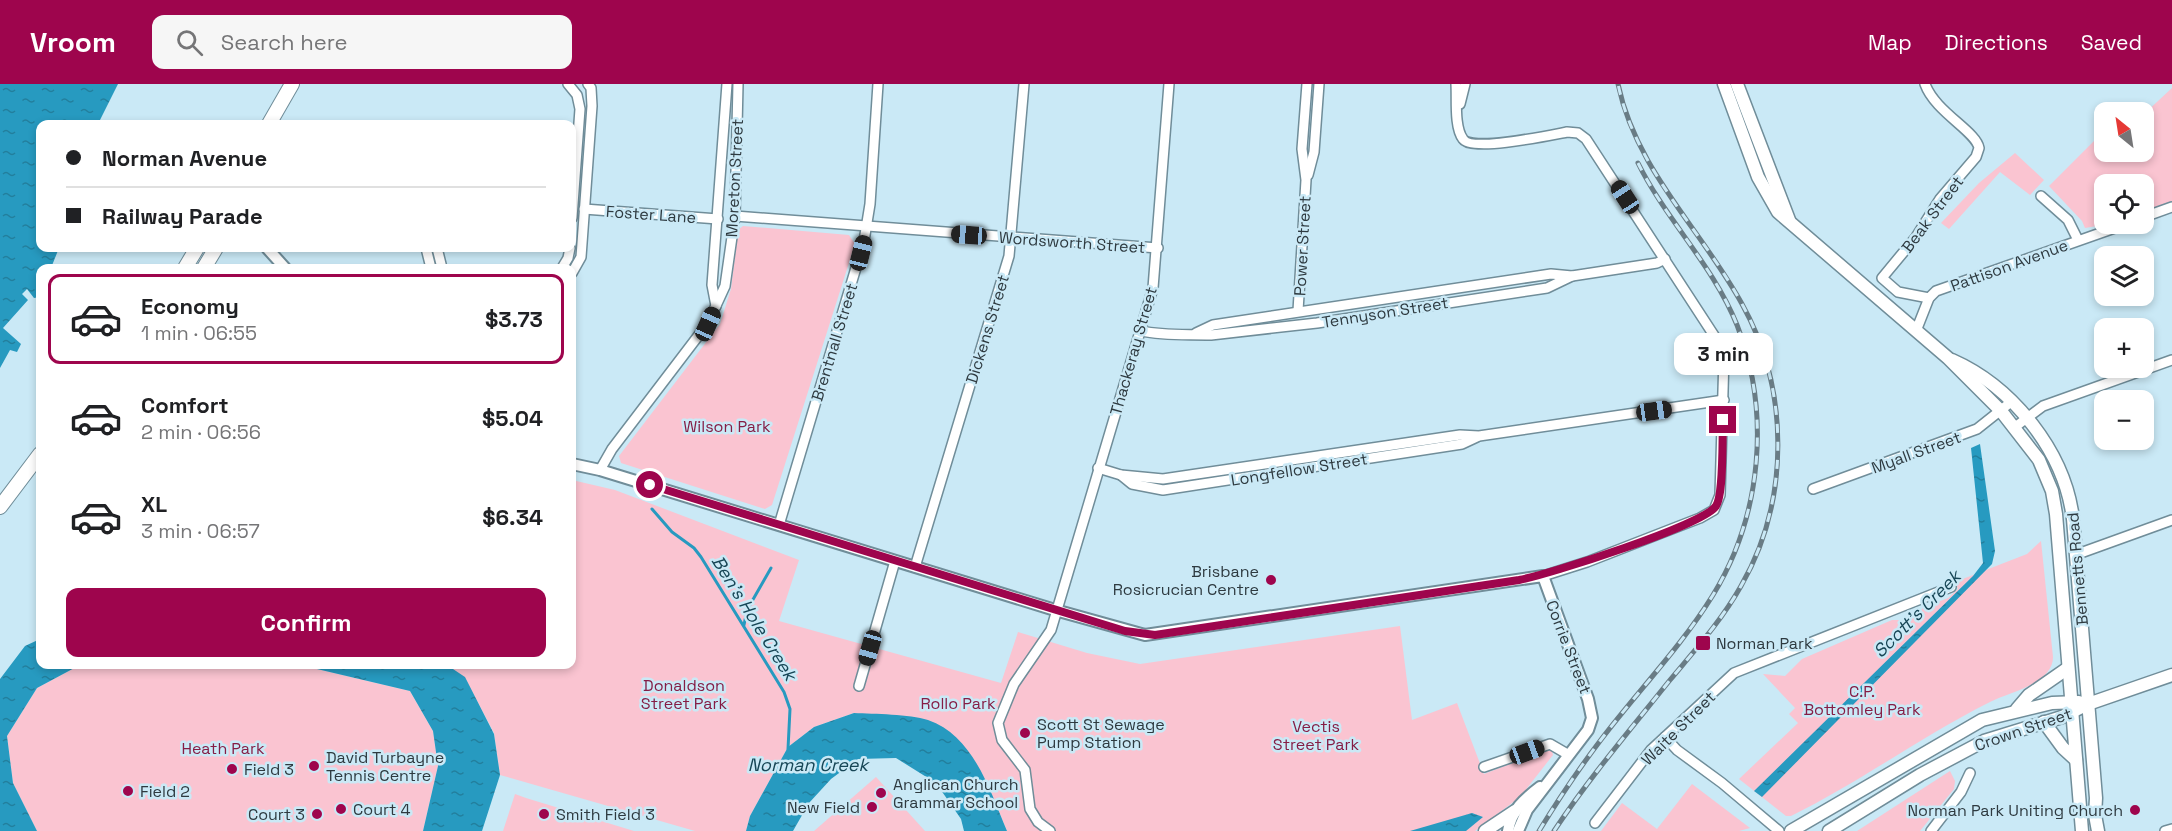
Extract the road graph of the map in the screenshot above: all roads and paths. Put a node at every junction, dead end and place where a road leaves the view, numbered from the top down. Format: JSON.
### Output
{"nodes":[{"id":1,"x":292,"y":84,"type":"edge"},
{"id":2,"x":568,"y":84,"type":"edge"},
{"id":3,"x":588,"y":84,"type":"edge"},
{"id":4,"x":727,"y":84,"type":"edge"},
{"id":5,"x":738,"y":84,"type":"edge"},
{"id":6,"x":878,"y":84,"type":"edge"},
{"id":7,"x":1024,"y":84,"type":"edge"},
{"id":8,"x":1169,"y":84,"type":"edge"},
{"id":9,"x":1307,"y":84,"type":"edge"},
{"id":10,"x":1319,"y":84,"type":"edge"},
{"id":11,"x":1456,"y":84,"type":"edge"},
{"id":12,"x":1465,"y":84,"type":"edge"},
{"id":13,"x":1724,"y":84,"type":"edge"},
{"id":14,"x":1737,"y":84,"type":"edge"},
{"id":15,"x":1925,"y":84,"type":"edge"},
{"id":16,"x":1458,"y":109,"type":"junction"},
{"id":17,"x":271,"y":120,"type":"edge"},
{"id":18,"x":1745,"y":123,"type":"junction"},
{"id":19,"x":576,"y":164,"type":"edge"},
{"id":20,"x":1306,"y":180,"type":"junction"},
{"id":21,"x":2041,"y":196,"type":"dead end"},
{"id":22,"x":2172,"y":207,"type":"edge"},
{"id":23,"x":584,"y":209,"type":"junction"},
{"id":24,"x":2154,"y":213,"type":"edge"},
{"id":25,"x":735,"y":216,"type":"junction"},
{"id":26,"x":718,"y":219,"type":"junction"},
{"id":27,"x":867,"y":227,"type":"junction"},
{"id":28,"x":2096,"y":234,"type":"edge"},
{"id":29,"x":1012,"y":238,"type":"junction"},
{"id":30,"x":2078,"y":240,"type":"junction"},
{"id":31,"x":1158,"y":248,"type":"junction"},
{"id":32,"x":271,"y":252,"type":"edge"},
{"id":33,"x":1665,"y":259,"type":"junction"},
{"id":34,"x":281,"y":264,"type":"edge"},
{"id":35,"x":576,"y":266,"type":"edge"},
{"id":36,"x":1572,"y":276,"type":"junction"},
{"id":37,"x":1929,"y":298,"type":"junction"},
{"id":38,"x":716,"y":306,"type":"junction"},
{"id":39,"x":1299,"y":311,"type":"junction"},
{"id":40,"x":1141,"y":331,"type":"junction"},
{"id":41,"x":1916,"y":331,"type":"junction"},
{"id":42,"x":1196,"y":333,"type":"junction"},
{"id":43,"x":1948,"y":358,"type":"junction"},
{"id":44,"x":2172,"y":360,"type":"edge"},
{"id":45,"x":1724,"y":400,"type":"junction"},
{"id":46,"x":2011,"y":402,"type":"junction"},
{"id":47,"x":2001,"y":411,"type":"junction"},
{"id":48,"x":2026,"y":418,"type":"junction"},
{"id":49,"x":2014,"y":427,"type":"junction"},
{"id":50,"x":36,"y":459,"type":"edge"},
{"id":51,"x":576,"y":466,"type":"edge"},
{"id":52,"x":1098,"y":468,"type":"junction"},
{"id":53,"x":600,"y":470,"type":"junction"},
{"id":54,"x":1813,"y":489,"type":"dead end"},
{"id":55,"x":0,"y":507,"type":"edge"},
{"id":56,"x":2172,"y":520,"type":"edge"},
{"id":57,"x":779,"y":525,"type":"junction"},
{"id":58,"x":2075,"y":555,"type":"junction"},
{"id":59,"x":895,"y":561,"type":"junction"},
{"id":60,"x":915,"y":567,"type":"junction"},
{"id":61,"x":1543,"y":576,"type":"junction"},
{"id":62,"x":1951,"y":587,"type":"dead end"},
{"id":63,"x":1056,"y":610,"type":"junction"},
{"id":64,"x":2068,"y":668,"type":"junction"},
{"id":65,"x":2172,"y":675,"type":"edge"},
{"id":66,"x":859,"y":686,"type":"dead end"},
{"id":67,"x":2088,"y":704,"type":"junction"},
{"id":68,"x":2071,"y":707,"type":"junction"},
{"id":69,"x":2017,"y":709,"type":"junction"},
{"id":70,"x":2044,"y":722,"type":"junction"},
{"id":71,"x":1665,"y":737,"type":"junction"},
{"id":72,"x":1569,"y":755,"type":"junction"},
{"id":73,"x":2076,"y":760,"type":"junction"},
{"id":74,"x":1484,"y":767,"type":"dead end"},
{"id":75,"x":1970,"y":773,"type":"dead end"},
{"id":76,"x":1547,"y":782,"type":"junction"},
{"id":77,"x":1515,"y":811,"type":"junction"},
{"id":78,"x":1595,"y":823,"type":"dead end"},
{"id":79,"x":2172,"y":829,"type":"edge"},
{"id":80,"x":1050,"y":831,"type":"edge"},
{"id":81,"x":1485,"y":831,"type":"edge"},
{"id":82,"x":1508,"y":831,"type":"edge"},
{"id":83,"x":1518,"y":831,"type":"edge"},
{"id":84,"x":1779,"y":831,"type":"edge"},
{"id":85,"x":1791,"y":831,"type":"edge"},
{"id":86,"x":1829,"y":831,"type":"edge"},
{"id":87,"x":1931,"y":831,"type":"edge"},
{"id":88,"x":2082,"y":831,"type":"edge"},
{"id":89,"x":2098,"y":831,"type":"edge"},
{"id":90,"x":2165,"y":831,"type":"edge"}],
"edges":[{"from":1,"to":17,"type":"main road"},
{"from":2,"to":19,"type":"street"},
{"from":3,"to":23,"type":"street"},
{"from":4,"to":26,"type":"street","name":"Moreton Street"},
{"from":5,"to":25,"type":"street","name":"Moreton Street"},
{"from":6,"to":27,"type":"street","name":"Brentnall Street"},
{"from":7,"to":29,"type":"street","name":"Dickens Street"},
{"from":8,"to":31,"type":"street","name":"Thackeray Street"},
{"from":9,"to":20,"type":"street","name":"Power Street"},
{"from":10,"to":20,"type":"street","name":"Power Street"},
{"from":11,"to":16,"type":"street"},
{"from":12,"to":16,"type":"street"},
{"from":13,"to":18,"type":"main road","name":"Bennetts Road"},
{"from":14,"to":18,"type":"main road","name":"Bennetts Road"},
{"from":15,"to":37,"type":"street","name":"Beak Street"},
{"from":16,"to":33,"type":"street"},
{"from":18,"to":41,"type":"main road","name":"Bennetts Road"},
{"from":20,"to":39,"type":"street","name":"Power Street"},
{"from":21,"to":30,"type":"street"},
{"from":22,"to":24,"type":"street"},
{"from":23,"to":26,"type":"street","name":"Foster Lane"},
{"from":23,"to":35,"type":"street"},
{"from":25,"to":27,"type":"street","name":"Wordsworth Street"},
{"from":25,"to":38,"type":"street","name":"Moreton Street"},
{"from":26,"to":38,"type":"street","name":"Moreton Street"},
{"from":27,"to":29,"type":"street","name":"Wordsworth Street"},
{"from":27,"to":57,"type":"street","name":"Brentnall Street"},
{"from":28,"to":30,"type":"street","name":"Pattison Avenue"},
{"from":29,"to":31,"type":"street","name":"Wordsworth Street"},
{"from":29,"to":60,"type":"street","name":"Dickens Street"},
{"from":30,"to":37,"type":"street","name":"Pattison Avenue"},
{"from":31,"to":40,"type":"street","name":"Thackeray Street"},
{"from":32,"to":34,"type":"street"},
{"from":33,"to":36,"type":"street","name":"Tennyson Street"},
{"from":33,"to":45,"type":"street"},
{"from":36,"to":39,"type":"street","name":"Tennyson Street"},
{"from":36,"to":42,"type":"street","name":"Tennyson Street"},
{"from":37,"to":41,"type":"street","name":"Pattison Avenue"},
{"from":38,"to":53,"type":"street","name":"Moreton Street"},
{"from":39,"to":42,"type":"street","name":"Tennyson Street"},
{"from":40,"to":42,"type":"street","name":"Tennyson Street"},
{"from":40,"to":52,"type":"street","name":"Thackeray Street"},
{"from":41,"to":43,"type":"main road","name":"Bennetts Road"},
{"from":43,"to":46,"type":"main road","name":"Bennetts Road"},
{"from":43,"to":47,"type":"main road","name":"Bennetts Road"},
{"from":44,"to":48,"type":"street"},
{"from":45,"to":52,"type":"street","name":"Longfellow Street"},
{"from":45,"to":61,"type":"street"},
{"from":46,"to":47,"type":"street","name":"Myall Street"},
{"from":46,"to":48,"type":"main road","name":"Bennetts Road"},
{"from":47,"to":49,"type":"main road","name":"Bennetts Road"},
{"from":47,"to":54,"type":"street","name":"Myall Street"},
{"from":48,"to":49,"type":"street"},
{"from":48,"to":58,"type":"main road","name":"Bennetts Road"},
{"from":49,"to":64,"type":"main road","name":"Bennetts Road"},
{"from":50,"to":55,"type":"main road"},
{"from":51,"to":53,"type":"street"},
{"from":52,"to":63,"type":"street","name":"Thackeray Street"},
{"from":53,"to":57,"type":"street"},
{"from":56,"to":58,"type":"street"},
{"from":57,"to":59,"type":"street"},
{"from":58,"to":67,"type":"main road","name":"Bennetts Road"},
{"from":59,"to":60,"type":"street"},
{"from":59,"to":66,"type":"street"},
{"from":60,"to":63,"type":"street"},
{"from":61,"to":63,"type":"street"},
{"from":61,"to":72,"type":"street","name":"Corrie Street"},
{"from":62,"to":71,"type":"street","name":"Waite Street"},
{"from":63,"to":80,"type":"street","name":"Thackeray Street"},
{"from":64,"to":68,"type":"main road","name":"Bennetts Road"},
{"from":64,"to":69,"type":"main road"},
{"from":65,"to":67,"type":"main road"},
{"from":67,"to":68,"type":"main road","name":"Crown Street"},
{"from":67,"to":89,"type":"main road","name":"Bennetts Road"},
{"from":68,"to":69,"type":"main road","name":"Crown Street"},
{"from":68,"to":70,"type":"main road","name":"Crown Street"},
{"from":68,"to":73,"type":"main road","name":"Bennetts Road"},
{"from":69,"to":85,"type":"main road","name":"Crown Street"},
{"from":70,"to":73,"type":"main road"},
{"from":70,"to":86,"type":"main road","name":"Crown Street"},
{"from":71,"to":78,"type":"street","name":"Waite Street"},
{"from":71,"to":84,"type":"street"},
{"from":72,"to":74,"type":"street"},
{"from":72,"to":76,"type":"street"},
{"from":73,"to":88,"type":"main road","name":"Bennetts Road"},
{"from":75,"to":87,"type":"street"},
{"from":76,"to":77,"type":"street"},
{"from":76,"to":83,"type":"street"},
{"from":77,"to":81,"type":"main road"},
{"from":77,"to":82,"type":"street"},
{"from":79,"to":90,"type":"street"}]}
